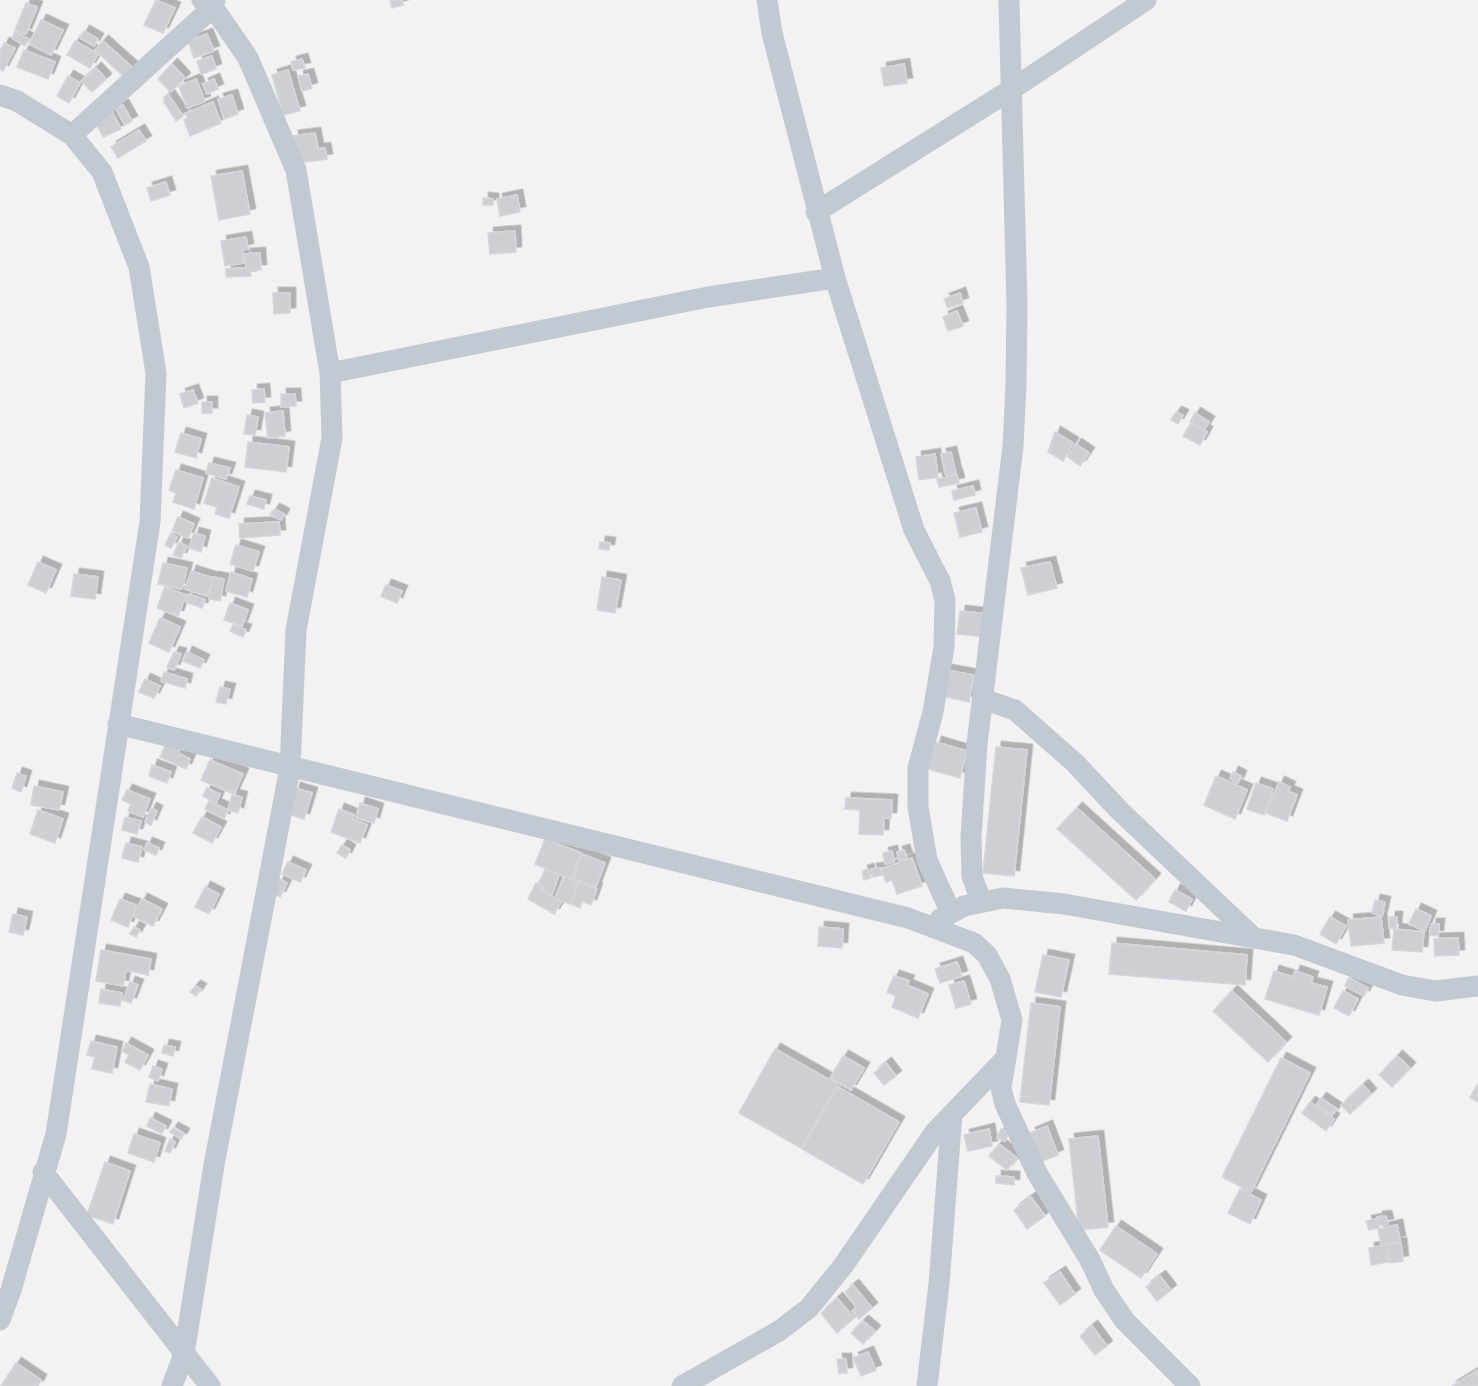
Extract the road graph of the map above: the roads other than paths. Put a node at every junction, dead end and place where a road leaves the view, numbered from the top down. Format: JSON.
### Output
{"nodes":[{"id":1,"x":767,"y":0,"type":"edge"},
{"id":2,"x":1009,"y":0,"type":"edge"},
{"id":3,"x":1146,"y":0,"type":"edge"},
{"id":4,"x":210,"y":2,"type":"edge"},
{"id":5,"x":1009,"y":91,"type":"junction"},
{"id":6,"x":0,"y":95,"type":"edge"},
{"id":7,"x":72,"y":135,"type":"junction"},
{"id":8,"x":816,"y":212,"type":"junction"},
{"id":9,"x":835,"y":279,"type":"junction"},
{"id":10,"x":330,"y":374,"type":"junction"},
{"id":11,"x":983,"y":699,"type":"junction"},
{"id":12,"x":118,"y":724,"type":"junction"},
{"id":13,"x":290,"y":768,"type":"junction"},
{"id":14,"x":981,"y":901,"type":"junction"},
{"id":15,"x":951,"y":913,"type":"junction"},
{"id":16,"x":928,"y":924,"type":"junction"},
{"id":17,"x":1253,"y":937,"type":"junction"},
{"id":18,"x":1478,"y":986,"type":"edge"},
{"id":19,"x":1006,"y":1059,"type":"junction"},
{"id":20,"x":952,"y":1114,"type":"junction"},
{"id":21,"x":43,"y":1172,"type":"junction"},
{"id":22,"x":0,"y":1320,"type":"edge"},
{"id":23,"x":184,"y":1353,"type":"junction"},
{"id":24,"x":172,"y":1386,"type":"edge"},
{"id":25,"x":210,"y":1386,"type":"edge"},
{"id":26,"x":682,"y":1386,"type":"edge"},
{"id":27,"x":927,"y":1386,"type":"edge"},
{"id":28,"x":1190,"y":1386,"type":"edge"}],
"edges":[{"from":1,"to":8,"type":"street"},
{"from":2,"to":5,"type":"street"},
{"from":3,"to":5,"type":"street"},
{"from":4,"to":7,"type":"street"},
{"from":4,"to":10,"type":"street"},
{"from":5,"to":8,"type":"street"},
{"from":5,"to":11,"type":"street"},
{"from":6,"to":7,"type":"street"},
{"from":7,"to":12,"type":"street"},
{"from":8,"to":9,"type":"street"},
{"from":9,"to":10,"type":"street"},
{"from":9,"to":15,"type":"street"},
{"from":10,"to":13,"type":"street"},
{"from":11,"to":14,"type":"street"},
{"from":11,"to":17,"type":"street"},
{"from":12,"to":13,"type":"street"},
{"from":12,"to":21,"type":"street"},
{"from":13,"to":16,"type":"street"},
{"from":13,"to":23,"type":"street"},
{"from":14,"to":15,"type":"street"},
{"from":14,"to":17,"type":"street"},
{"from":15,"to":16,"type":"street"},
{"from":16,"to":19,"type":"street"},
{"from":17,"to":18,"type":"street"},
{"from":19,"to":20,"type":"street"},
{"from":19,"to":28,"type":"street"},
{"from":20,"to":26,"type":"street"},
{"from":20,"to":27,"type":"street"},
{"from":21,"to":22,"type":"street"},
{"from":21,"to":23,"type":"street"},
{"from":23,"to":24,"type":"street"},
{"from":23,"to":25,"type":"street"}]}
